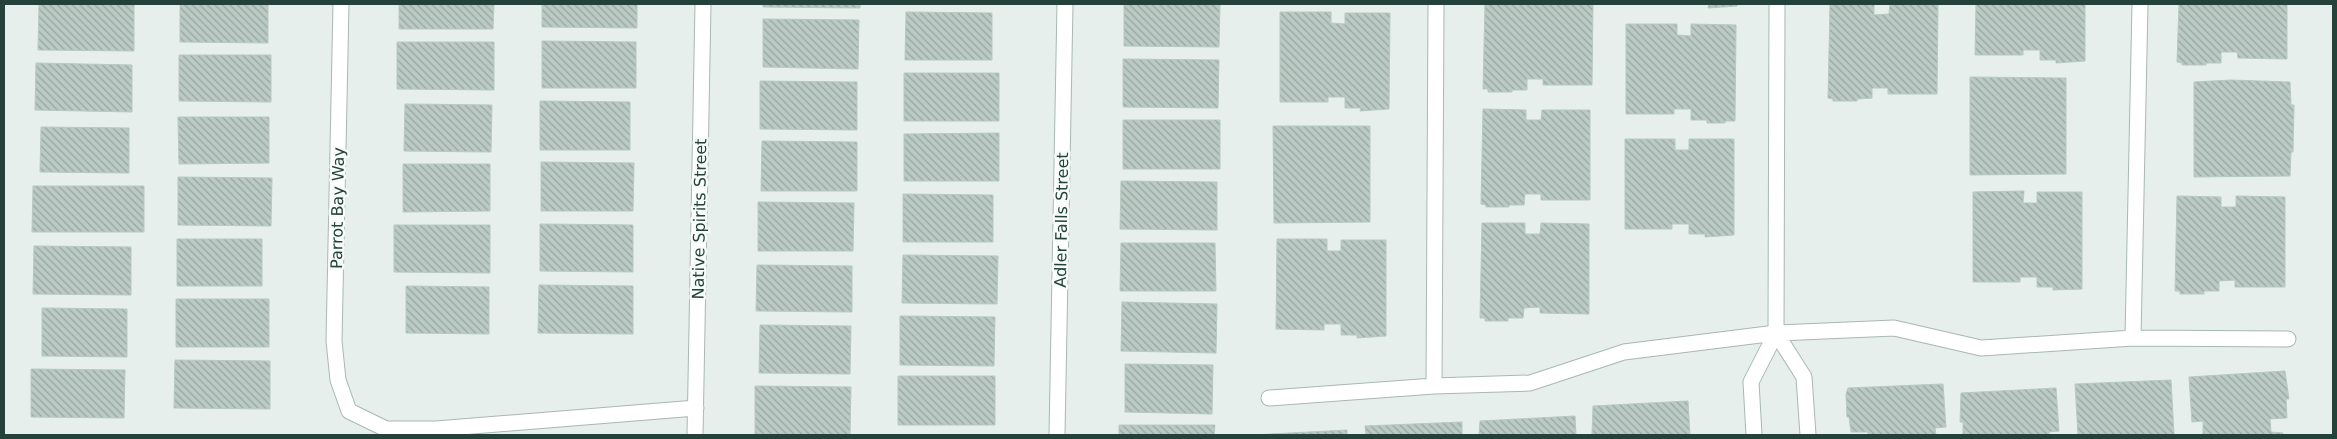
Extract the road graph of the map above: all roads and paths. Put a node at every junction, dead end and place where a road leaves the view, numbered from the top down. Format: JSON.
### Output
{"nodes":[{"id":1,"x":341,"y":4,"type":"edge"},
{"id":2,"x":703,"y":4,"type":"edge"},
{"id":3,"x":1065,"y":4,"type":"edge"},
{"id":4,"x":1436,"y":4,"type":"edge"},
{"id":5,"x":1777,"y":4,"type":"edge"},
{"id":6,"x":2140,"y":4,"type":"edge"},
{"id":7,"x":1776,"y":334,"type":"junction"},
{"id":8,"x":2133,"y":338,"type":"junction"},
{"id":9,"x":2288,"y":339,"type":"dead end"},
{"id":10,"x":1434,"y":386,"type":"junction"},
{"id":11,"x":1269,"y":398,"type":"dead end"},
{"id":12,"x":696,"y":408,"type":"junction"},
{"id":13,"x":696,"y":435,"type":"edge"},
{"id":14,"x":1057,"y":435,"type":"edge"},
{"id":15,"x":1754,"y":435,"type":"edge"},
{"id":16,"x":1808,"y":435,"type":"edge"}],
"edges":[{"from":1,"to":12,"type":"street","name":"Parrot Bay Way"},
{"from":2,"to":12,"type":"street","name":"Native Spirits Street"},
{"from":3,"to":14,"type":"street","name":"Adler Falls Street"},
{"from":4,"to":10,"type":"street"},
{"from":5,"to":7,"type":"street"},
{"from":6,"to":8,"type":"street"},
{"from":7,"to":8,"type":"street"},
{"from":7,"to":10,"type":"street"},
{"from":7,"to":15,"type":"street"},
{"from":7,"to":16,"type":"street"},
{"from":8,"to":9,"type":"street"},
{"from":10,"to":11,"type":"street"},
{"from":12,"to":13,"type":"street","name":"Native Spirits Street"}]}
